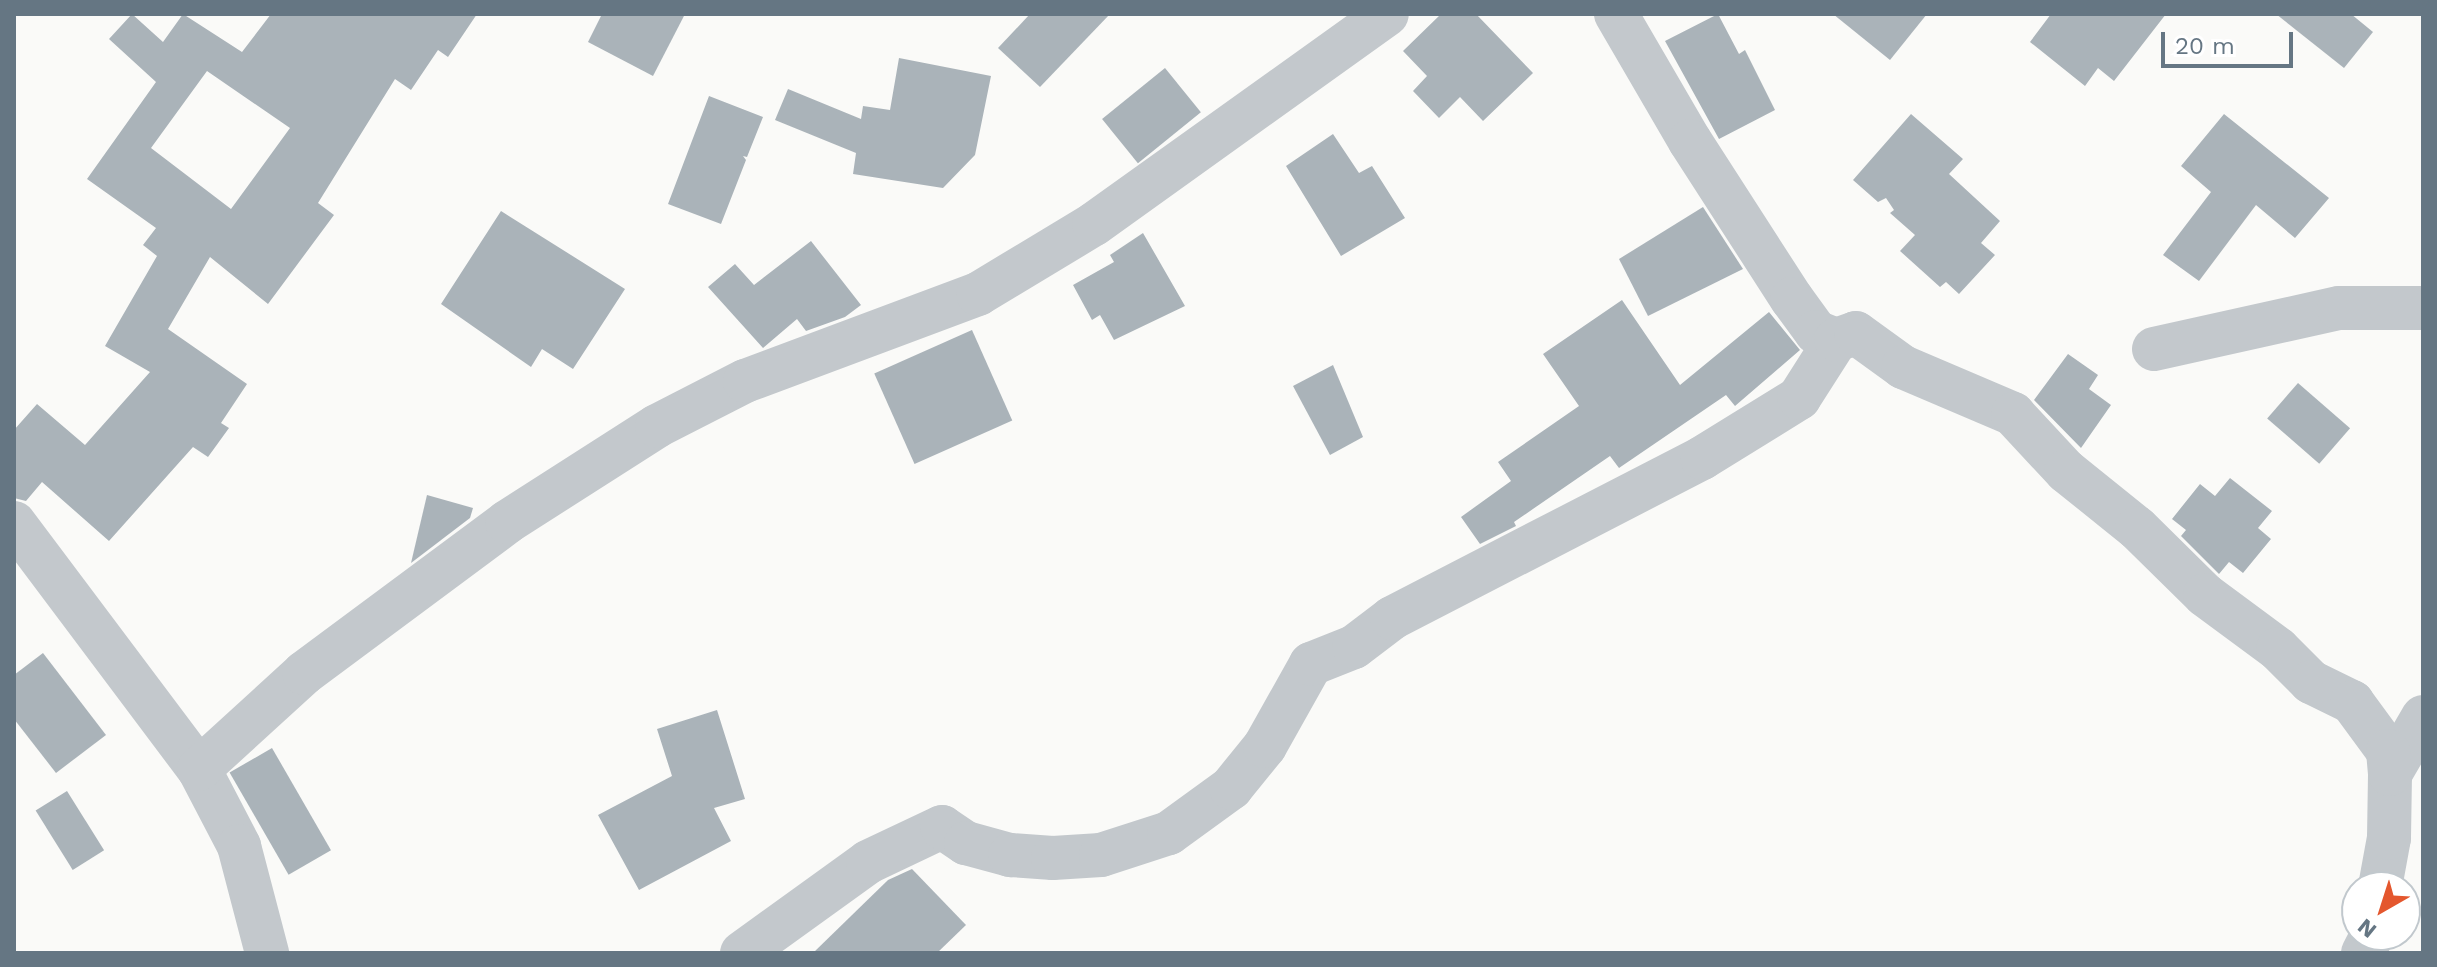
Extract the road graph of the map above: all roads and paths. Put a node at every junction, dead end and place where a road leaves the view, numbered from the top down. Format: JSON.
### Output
{"nodes":[{"id":1,"x":1387,"y":14,"type":"edge"},
{"id":2,"x":1616,"y":14,"type":"edge"},
{"id":3,"x":2423,"y":308,"type":"edge"},
{"id":4,"x":1836,"y":340,"type":"junction"},
{"id":5,"x":2154,"y":349,"type":"dead end"},
{"id":6,"x":14,"y":523,"type":"edge"},
{"id":7,"x":2423,"y":717,"type":"edge"},
{"id":8,"x":199,"y":769,"type":"junction"},
{"id":9,"x":2390,"y":774,"type":"junction"},
{"id":10,"x":2383,"y":871,"type":"edge"},
{"id":11,"x":267,"y":953,"type":"edge"},
{"id":12,"x":742,"y":953,"type":"edge"}],
"edges":[{"from":1,"to":8,"type":"street"},
{"from":2,"to":4,"type":"street"},
{"from":3,"to":5,"type":"street"},
{"from":4,"to":9,"type":"street"},
{"from":4,"to":12,"type":"street"},
{"from":6,"to":8,"type":"street"},
{"from":7,"to":9,"type":"street"},
{"from":8,"to":11,"type":"street"},
{"from":9,"to":10,"type":"street"}]}
